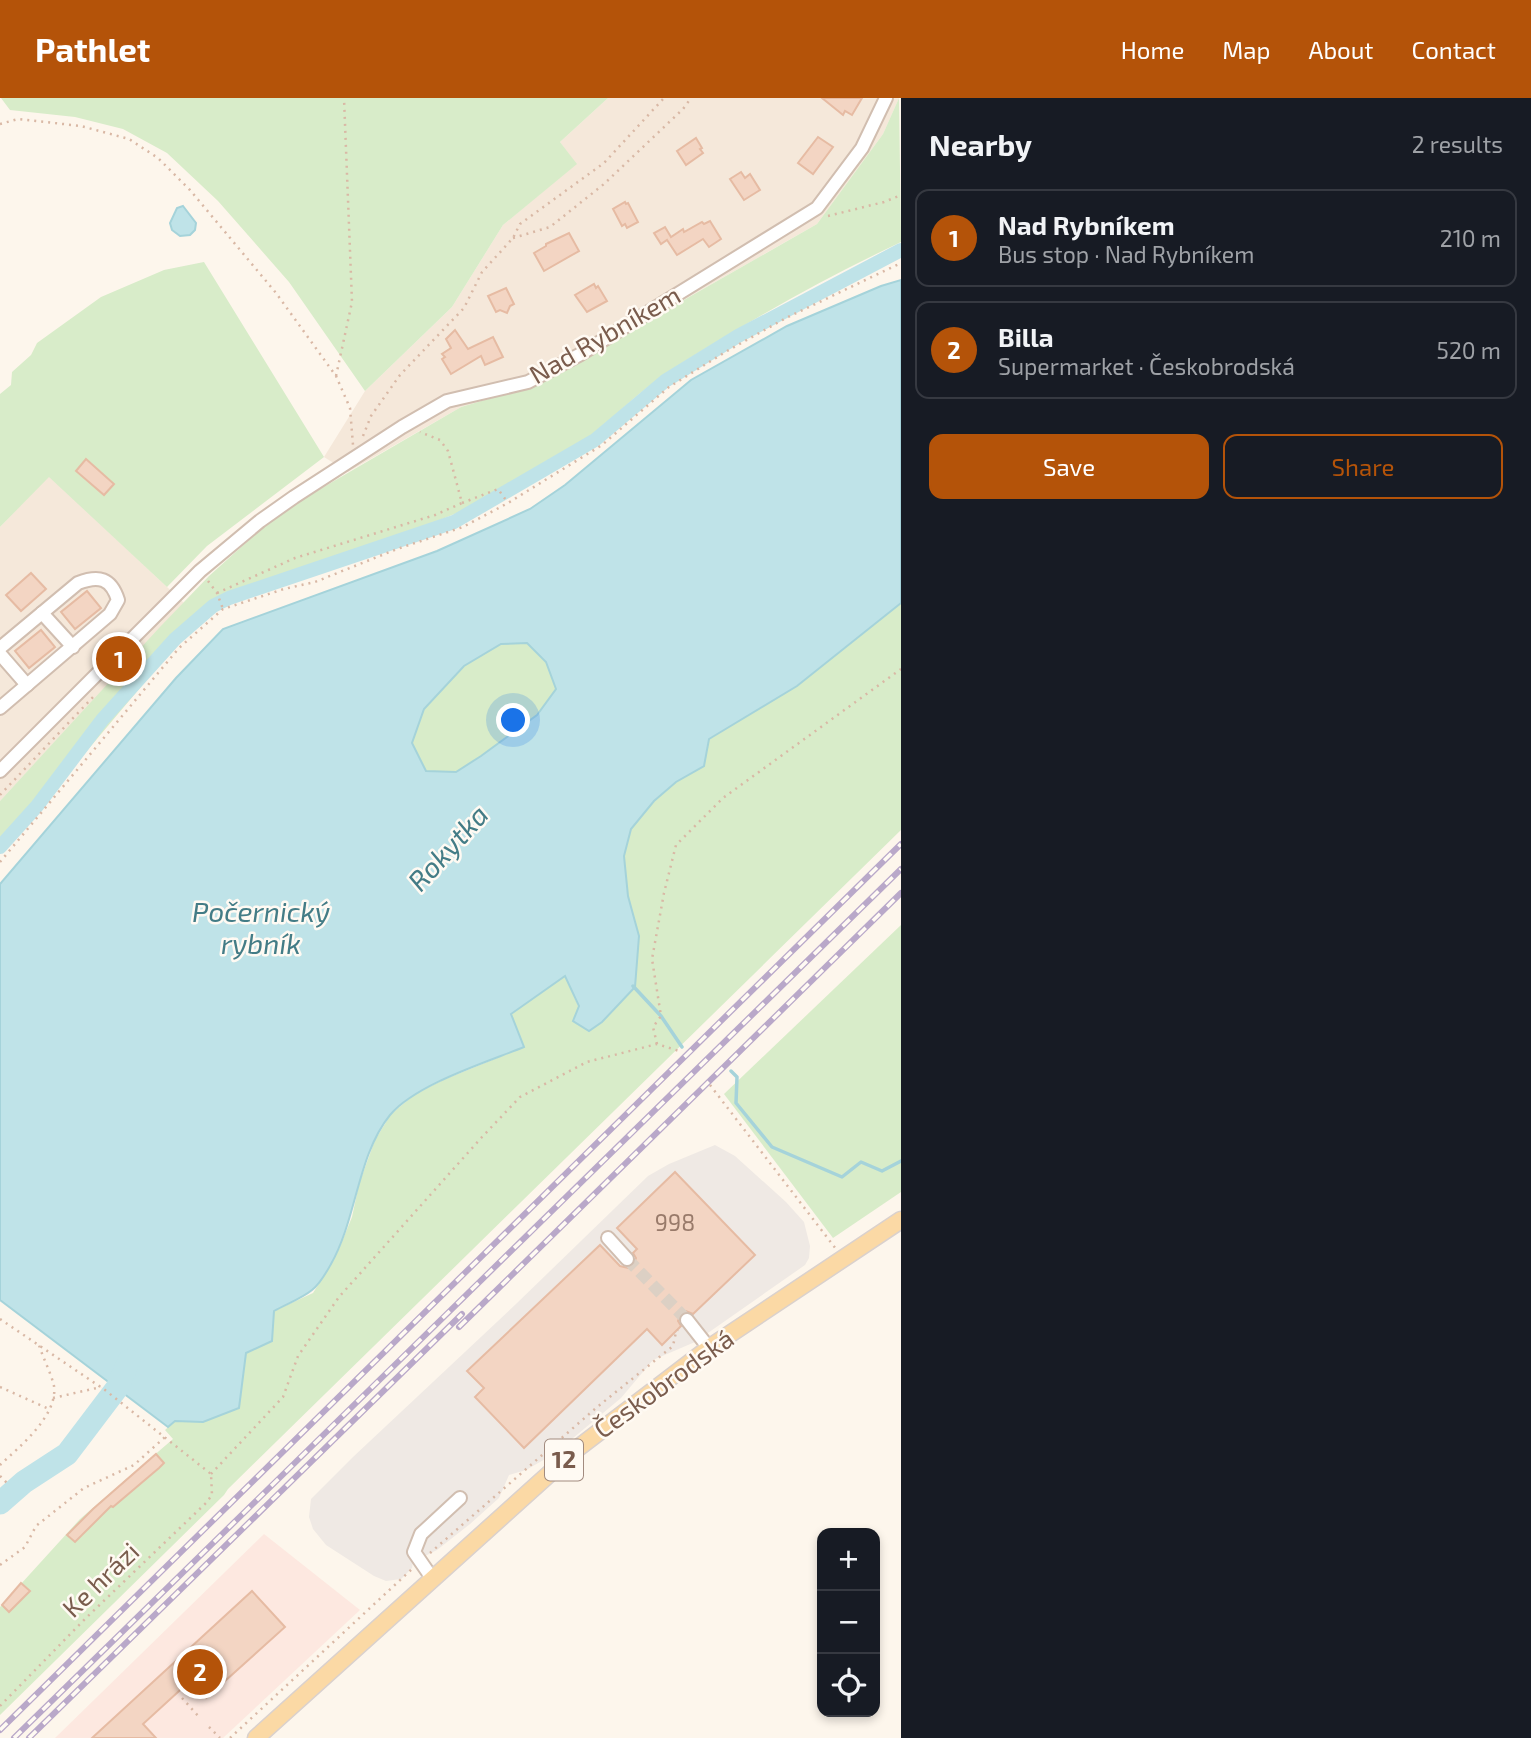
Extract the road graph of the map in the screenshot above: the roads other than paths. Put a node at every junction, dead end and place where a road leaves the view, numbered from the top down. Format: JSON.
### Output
{"nodes":[{"id":1,"x":886,"y":98,"type":"edge"},
{"id":2,"x":42,"y":613,"type":"junction"},
{"id":3,"x":73,"y":647,"type":"junction"},
{"id":4,"x":0,"y":648,"type":"edge"},
{"id":5,"x":0,"y":654,"type":"edge"},
{"id":6,"x":27,"y":685,"type":"junction"},
{"id":7,"x":0,"y":708,"type":"edge"},
{"id":8,"x":2,"y":765,"type":"edge"},
{"id":9,"x":901,"y":1220,"type":"edge"},
{"id":10,"x":608,"y":1238,"type":"dead end"},
{"id":11,"x":627,"y":1259,"type":"tunnel mouth"},
{"id":12,"x":688,"y":1322,"type":"tunnel mouth"},
{"id":13,"x":709,"y":1348,"type":"junction"},
{"id":14,"x":460,"y":1498,"type":"dead end"},
{"id":15,"x":432,"y":1578,"type":"junction"},
{"id":16,"x":256,"y":1738,"type":"edge"}],
"edges":[{"from":1,"to":8,"type":"street","name":"Nad Rybníkem"},
{"from":2,"to":3,"type":"street"},
{"from":2,"to":3,"type":"street"},
{"from":2,"to":4,"type":"street"},
{"from":3,"to":6,"type":"street"},
{"from":5,"to":6,"type":"street"},
{"from":6,"to":7,"type":"street"},
{"from":9,"to":13,"type":"main road","name":"Českobrodská","number":"12"},
{"from":10,"to":11,"type":"street"},
{"from":12,"to":13,"type":"street"},
{"from":13,"to":15,"type":"main road","name":"Českobrodská","number":"12"},
{"from":14,"to":15,"type":"street"},
{"from":15,"to":16,"type":"main road","name":"Českobrodská","number":"12"}]}
